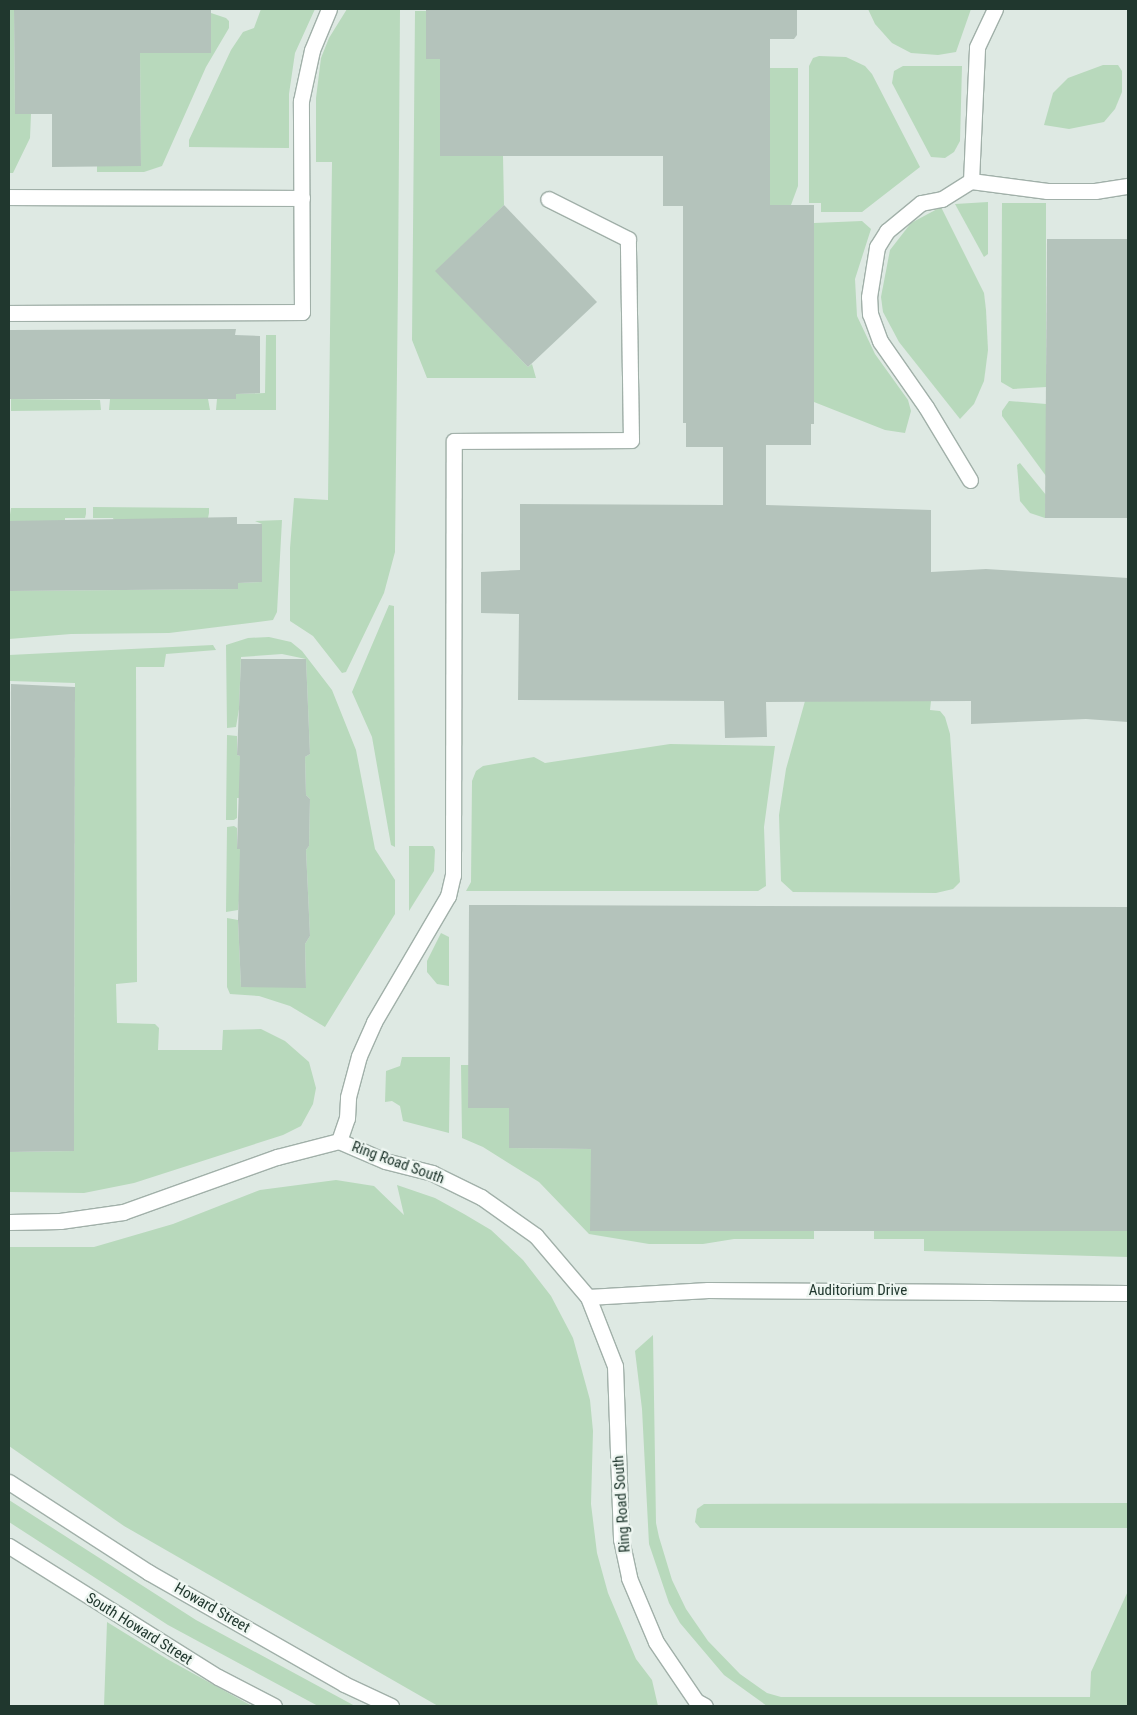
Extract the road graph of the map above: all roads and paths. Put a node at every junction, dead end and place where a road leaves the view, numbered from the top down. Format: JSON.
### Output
{"nodes":[{"id":1,"x":329,"y":9,"type":"edge"},
{"id":2,"x":995,"y":9,"type":"edge"},
{"id":3,"x":971,"y":181,"type":"junction"},
{"id":4,"x":1128,"y":186,"type":"edge"},
{"id":5,"x":9,"y":197,"type":"edge"},
{"id":6,"x":302,"y":198,"type":"junction"},
{"id":7,"x":548,"y":199,"type":"dead end"},
{"id":8,"x":9,"y":313,"type":"edge"},
{"id":9,"x":970,"y":480,"type":"dead end"},
{"id":10,"x":338,"y":1141,"type":"junction"},
{"id":11,"x":9,"y":1222,"type":"edge"},
{"id":12,"x":1128,"y":1292,"type":"edge"},
{"id":13,"x":588,"y":1297,"type":"junction"},
{"id":14,"x":9,"y":1482,"type":"edge"},
{"id":15,"x":9,"y":1546,"type":"edge"},
{"id":16,"x":698,"y":1705,"type":"edge"},
{"id":17,"x":274,"y":1706,"type":"edge"},
{"id":18,"x":391,"y":1706,"type":"edge"}],
"edges":[{"from":1,"to":6,"type":"street"},
{"from":2,"to":3,"type":"street"},
{"from":3,"to":4,"type":"street"},
{"from":3,"to":9,"type":"street"},
{"from":5,"to":6,"type":"street"},
{"from":6,"to":8,"type":"street"},
{"from":7,"to":10,"type":"street"},
{"from":10,"to":11,"type":"street","name":"Ring Road South"},
{"from":10,"to":13,"type":"street","name":"Ring Road South"},
{"from":12,"to":13,"type":"street","name":"Auditorium Drive"},
{"from":13,"to":16,"type":"street","name":"Ring Road South"},
{"from":14,"to":18,"type":"street","name":"Howard Street"},
{"from":15,"to":17,"type":"street","name":"South Howard Street"}]}
